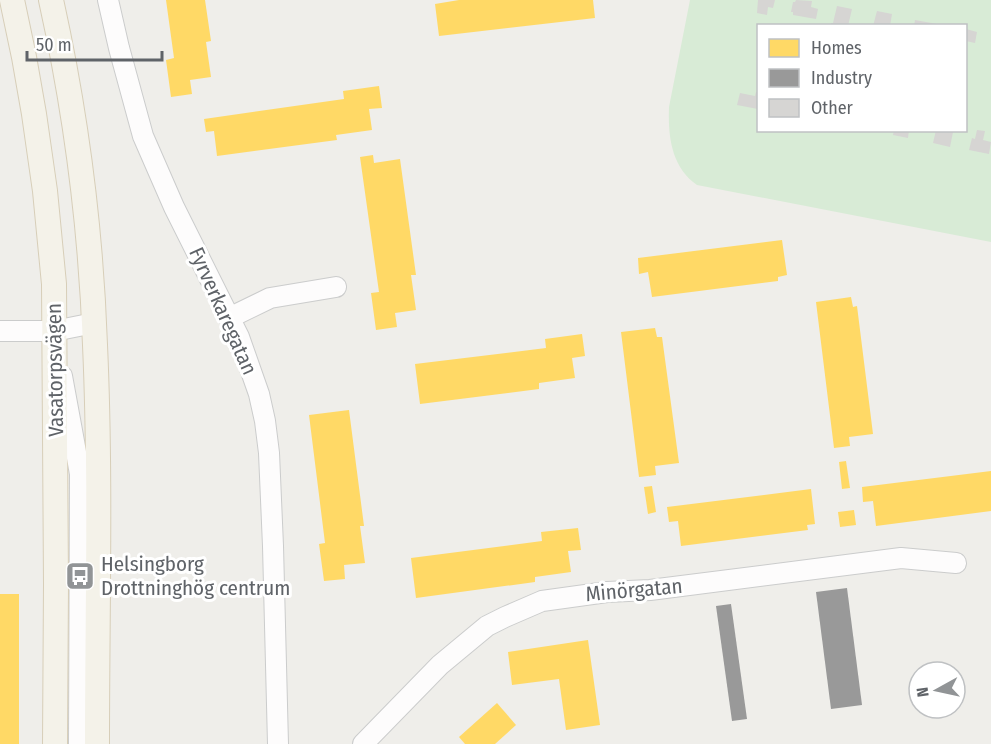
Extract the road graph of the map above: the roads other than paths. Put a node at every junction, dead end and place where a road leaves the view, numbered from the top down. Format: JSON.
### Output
{"nodes":[{"id":1,"x":12,"y":0,"type":"edge"},
{"id":2,"x":51,"y":0,"type":"edge"},
{"id":3,"x":108,"y":0,"type":"edge"},
{"id":4,"x":336,"y":287,"type":"dead end"},
{"id":5,"x":230,"y":318,"type":"junction"},
{"id":6,"x":94,"y":323,"type":"junction"},
{"id":7,"x":0,"y":331,"type":"edge"},
{"id":8,"x":54,"y":331,"type":"junction"},
{"id":9,"x":98,"y":476,"type":"junction"},
{"id":10,"x":80,"y":560,"type":"junction"},
{"id":11,"x":956,"y":563,"type":"dead end"},
{"id":12,"x":55,"y":744,"type":"edge"},
{"id":13,"x":79,"y":744,"type":"edge"},
{"id":14,"x":97,"y":744,"type":"edge"},
{"id":15,"x":278,"y":744,"type":"edge"},
{"id":16,"x":363,"y":744,"type":"edge"}],
"edges":[{"from":1,"to":8,"type":"main road","name":"Vasatorpsvägen"},
{"from":2,"to":6,"type":"main road","name":"Vasatorpsvägen"},
{"from":3,"to":5,"type":"street","name":"Fyrverkaregatan"},
{"from":4,"to":5,"type":"street"},
{"from":5,"to":15,"type":"street","name":"Fyrverkaregatan"},
{"from":6,"to":8,"type":"street"},
{"from":6,"to":9,"type":"main road","name":"Vasatorpsvägen"},
{"from":7,"to":8,"type":"street"},
{"from":8,"to":10,"type":"street"},
{"from":8,"to":12,"type":"main road","name":"Vasatorpsvägen"},
{"from":9,"to":10,"type":"street"},
{"from":9,"to":14,"type":"main road","name":"Vasatorpsvägen"},
{"from":10,"to":13,"type":"street"},
{"from":11,"to":16,"type":"street","name":"Minörgatan"}]}
